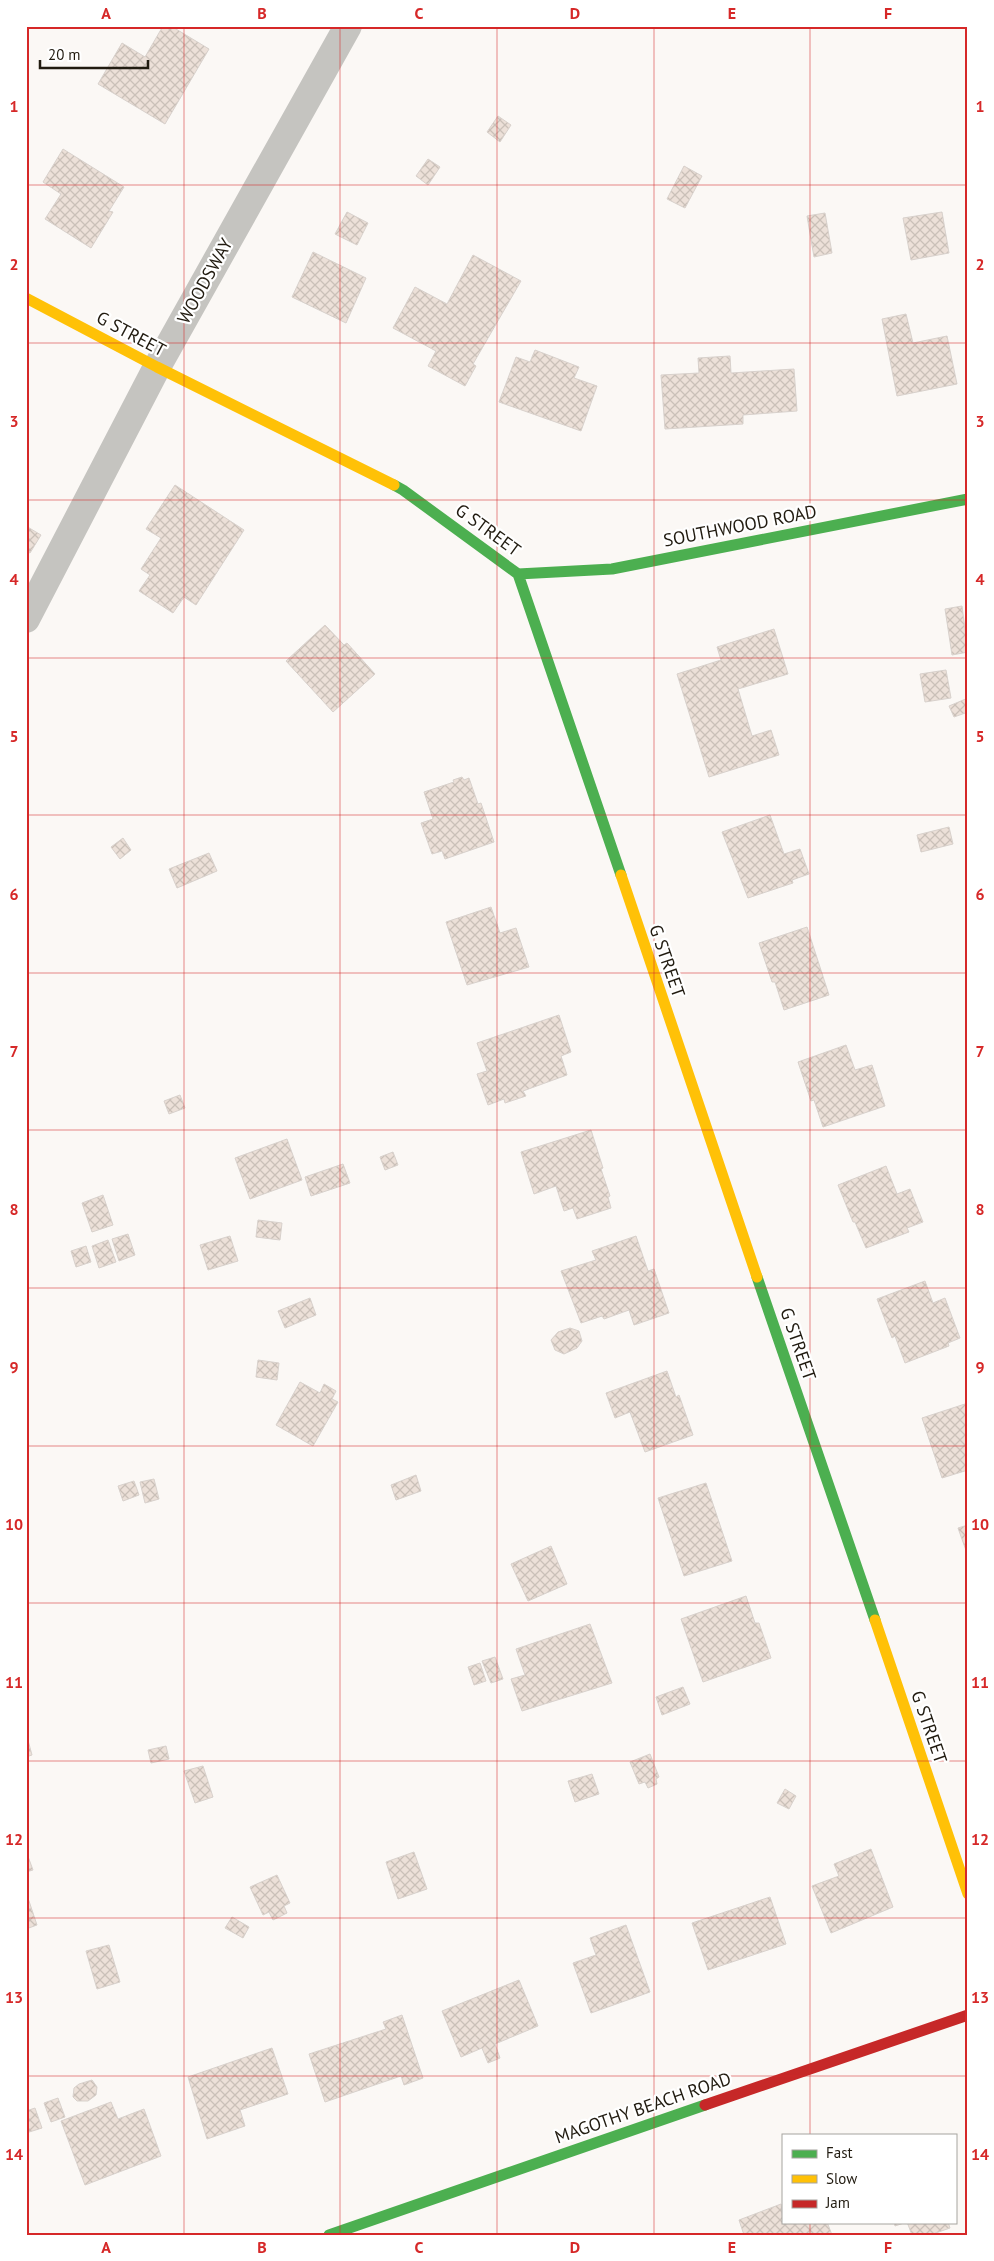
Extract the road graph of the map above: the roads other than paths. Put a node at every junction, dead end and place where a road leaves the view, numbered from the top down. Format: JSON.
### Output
{"nodes":[{"id":1,"x":348,"y":26,"type":"edge"},
{"id":2,"x":26,"y":298,"type":"edge"},
{"id":3,"x":157,"y":368,"type":"junction"},
{"id":4,"x":968,"y":499,"type":"edge"},
{"id":5,"x":518,"y":574,"type":"junction"},
{"id":6,"x":26,"y":619,"type":"edge"},
{"id":7,"x":968,"y":1894,"type":"edge"},
{"id":8,"x":968,"y":2015,"type":"edge"},
{"id":9,"x":329,"y":2235,"type":"edge"}],
"edges":[{"from":1,"to":3,"type":"street","name":"WOODSWAY"},
{"from":2,"to":3,"type":"street","name":"G STREET"},
{"from":3,"to":5,"type":"street","name":"G STREET"},
{"from":3,"to":6,"type":"street","name":"WOODSWAY"},
{"from":4,"to":5,"type":"street","name":"SOUTHWOOD ROAD"},
{"from":5,"to":7,"type":"street","name":"G STREET"},
{"from":8,"to":9,"type":"street","name":"MAGOTHY BEACH ROAD"}]}
